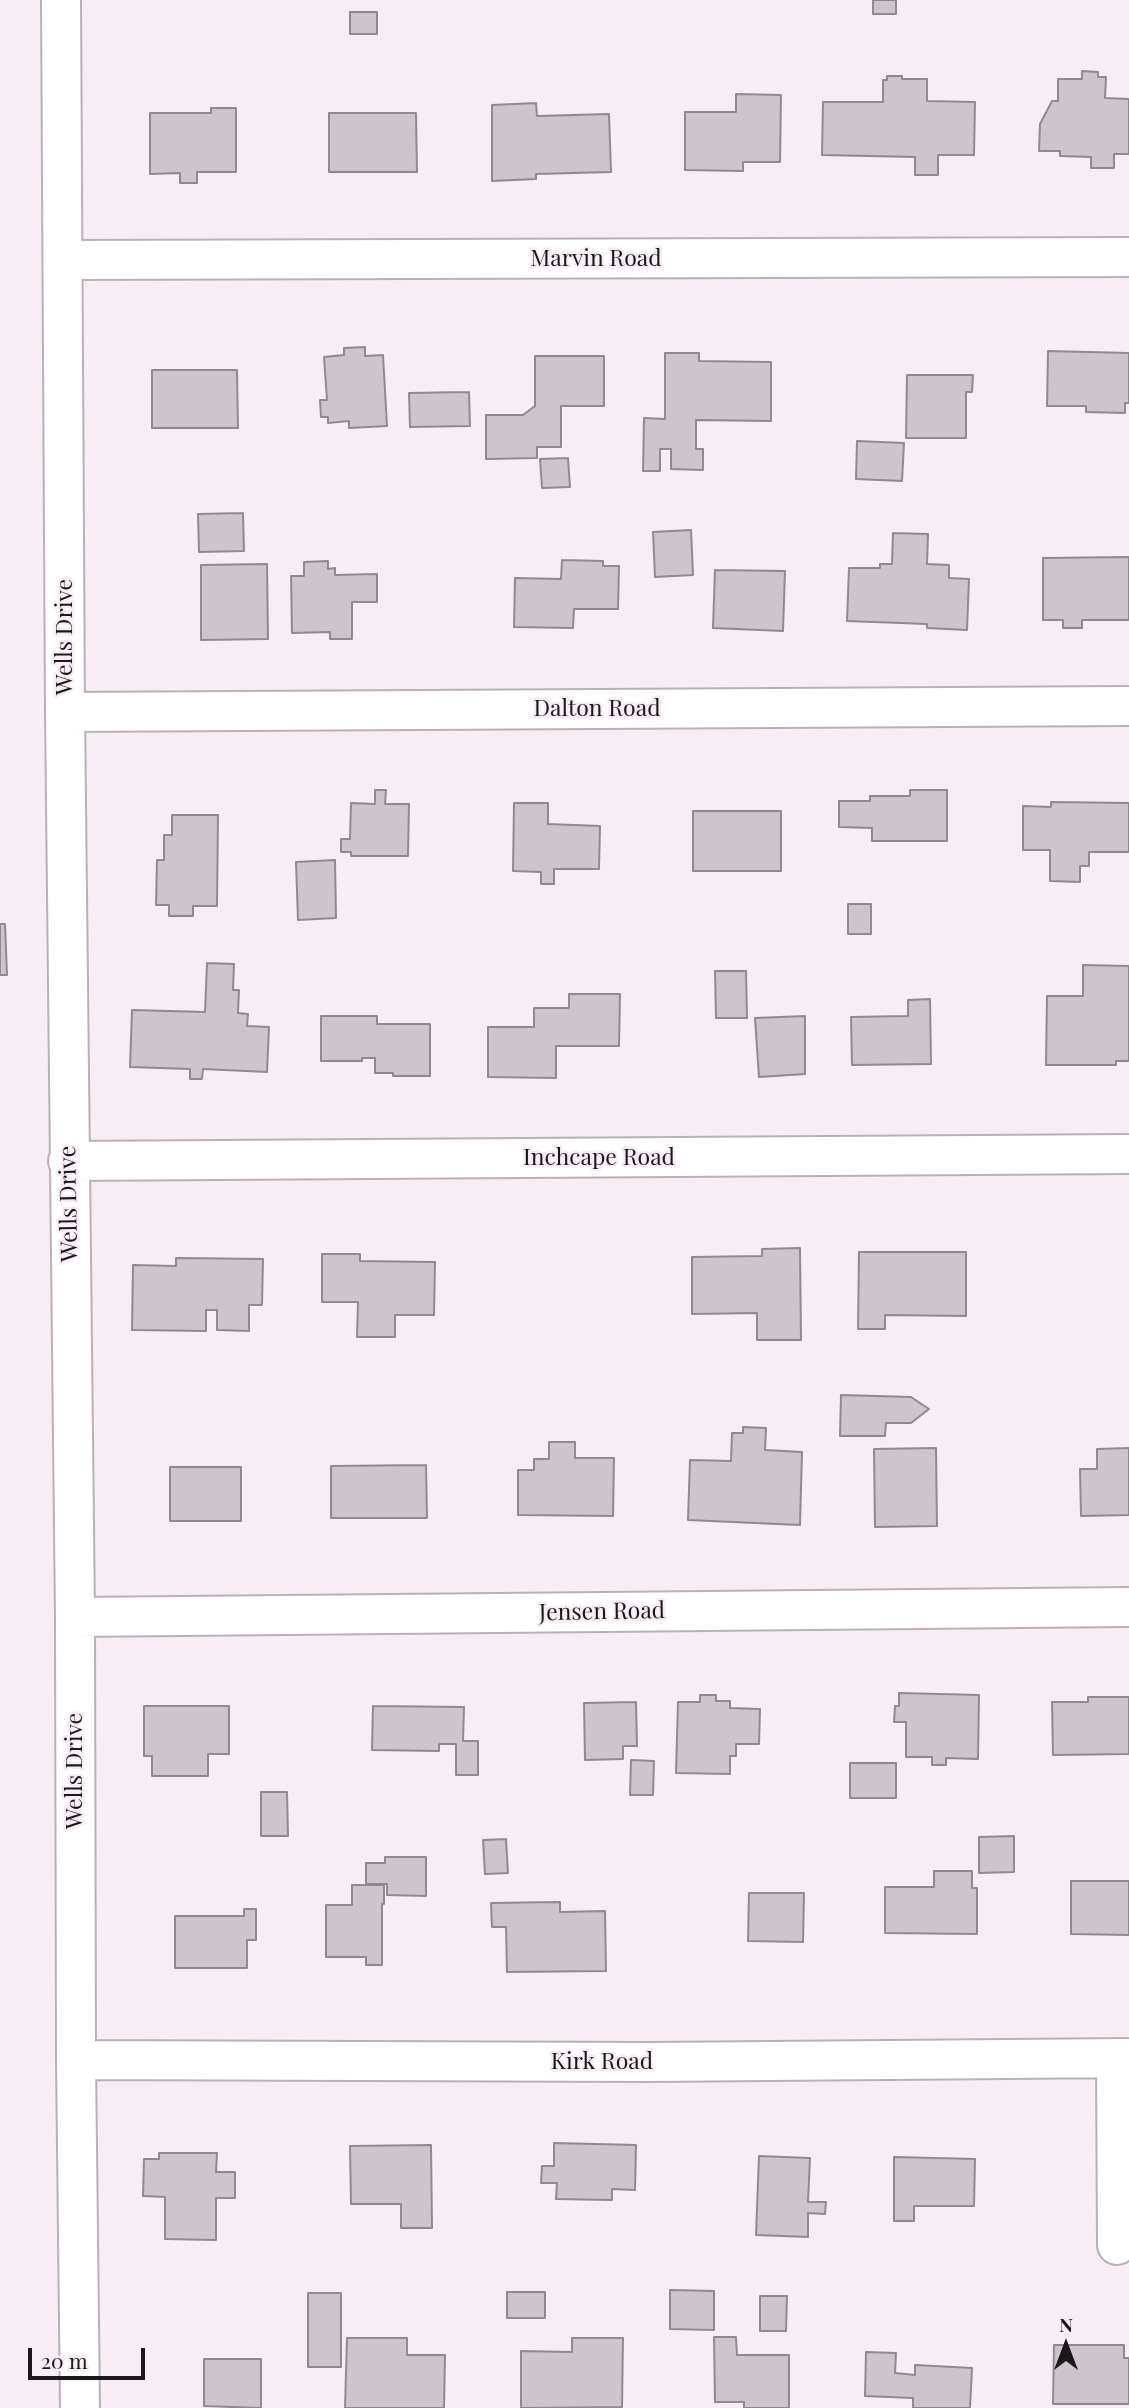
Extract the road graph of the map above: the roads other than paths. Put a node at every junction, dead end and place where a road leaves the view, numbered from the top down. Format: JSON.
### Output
{"nodes":[{"id":1,"x":61,"y":0,"type":"edge"},
{"id":2,"x":1129,"y":257,"type":"edge"},
{"id":3,"x":64,"y":260,"type":"junction"},
{"id":4,"x":1129,"y":706,"type":"edge"},
{"id":5,"x":65,"y":712,"type":"junction"},
{"id":6,"x":1129,"y":1154,"type":"edge"},
{"id":7,"x":68,"y":1161,"type":"junction"},
{"id":8,"x":1129,"y":1607,"type":"edge"},
{"id":9,"x":75,"y":1617,"type":"junction"},
{"id":10,"x":1123,"y":2058,"type":"edge"},
{"id":11,"x":76,"y":2060,"type":"junction"},
{"id":12,"x":1117,"y":2245,"type":"dead end"},
{"id":13,"x":80,"y":2408,"type":"edge"}],
"edges":[{"from":1,"to":3,"type":"street","name":"Wells Drive"},
{"from":2,"to":3,"type":"street","name":"Marvin Road"},
{"from":3,"to":5,"type":"street","name":"Wells Drive"},
{"from":4,"to":5,"type":"street","name":"Dalton Road"},
{"from":5,"to":7,"type":"street","name":"Wells Drive"},
{"from":6,"to":7,"type":"street","name":"Inchcape Road"},
{"from":7,"to":9,"type":"street","name":"Wells Drive"},
{"from":8,"to":9,"type":"street","name":"Jensen Road"},
{"from":9,"to":11,"type":"street","name":"Wells Drive"},
{"from":10,"to":11,"type":"street","name":"Kirk Road"},
{"from":10,"to":12,"type":"street"},
{"from":11,"to":13,"type":"street","name":"Wells Drive"}]}
